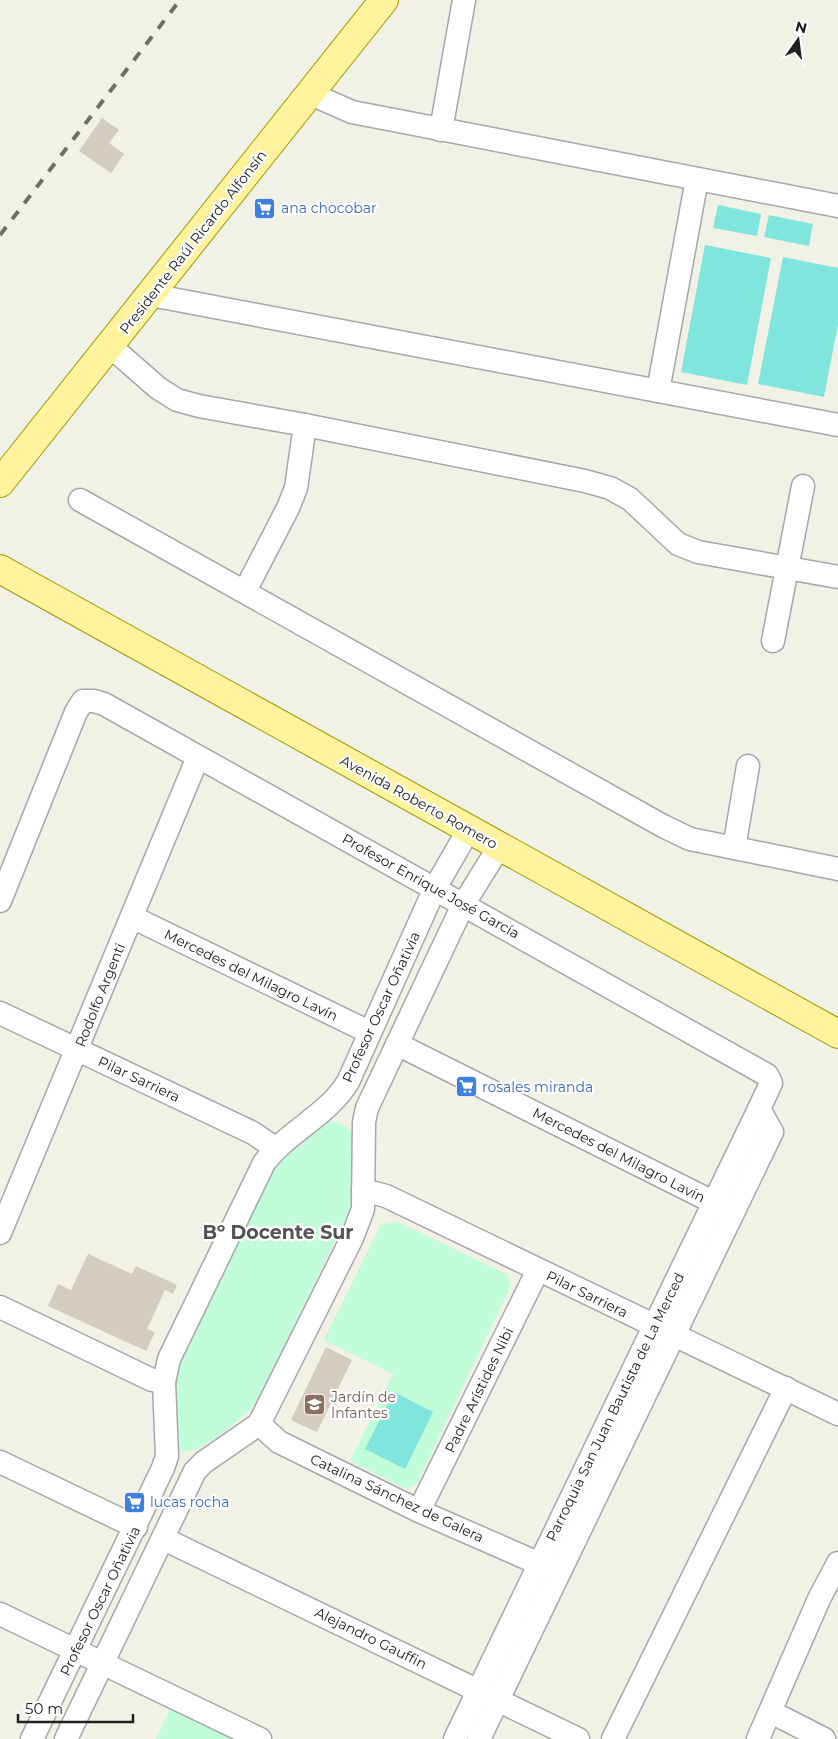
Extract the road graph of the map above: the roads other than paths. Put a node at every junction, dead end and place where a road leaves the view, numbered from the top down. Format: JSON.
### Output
{"nodes":[{"id":1,"x":384,"y":0,"type":"edge"},
{"id":2,"x":464,"y":0,"type":"edge"},
{"id":3,"x":311,"y":94,"type":"junction"},
{"id":4,"x":441,"y":130,"type":"junction"},
{"id":5,"x":696,"y":179,"type":"junction"},
{"id":6,"x":838,"y":206,"type":"edge"},
{"id":7,"x":151,"y":295,"type":"junction"},
{"id":8,"x":110,"y":346,"type":"junction"},
{"id":9,"x":658,"y":391,"type":"junction"},
{"id":10,"x":305,"y":425,"type":"junction"},
{"id":11,"x":838,"y":425,"type":"edge"},
{"id":12,"x":0,"y":483,"type":"edge"},
{"id":13,"x":803,"y":486,"type":"dead end"},
{"id":14,"x":80,"y":500,"type":"dead end"},
{"id":15,"x":787,"y":568,"type":"junction"},
{"id":16,"x":0,"y":569,"type":"edge"},
{"id":17,"x":838,"y":577,"type":"edge"},
{"id":18,"x":245,"y":592,"type":"junction"},
{"id":19,"x":773,"y":641,"type":"dead end"},
{"id":20,"x":198,"y":757,"type":"junction"},
{"id":21,"x":748,"y":766,"type":"dead end"},
{"id":22,"x":469,"y":830,"type":"junction"},
{"id":23,"x":499,"y":847,"type":"junction"},
{"id":24,"x":734,"y":848,"type":"junction"},
{"id":25,"x":838,"y":868,"type":"edge"},
{"id":26,"x":435,"y":888,"type":"junction"},
{"id":27,"x":0,"y":901,"type":"edge"},
{"id":28,"x":463,"y":904,"type":"junction"},
{"id":29,"x":132,"y":917,"type":"junction"},
{"id":30,"x":0,"y":1013,"type":"edge"},
{"id":31,"x":370,"y":1032,"type":"junction"},
{"id":32,"x":838,"y":1034,"type":"edge"},
{"id":33,"x":397,"y":1044,"type":"junction"},
{"id":34,"x":78,"y":1050,"type":"junction"},
{"id":35,"x":767,"y":1075,"type":"joint"},
{"id":36,"x":338,"y":1097,"type":"junction"},
{"id":37,"x":367,"y":1108,"type":"junction"},
{"id":38,"x":275,"y":1148,"type":"junction"},
{"id":39,"x":363,"y":1190,"type":"junction"},
{"id":40,"x":723,"y":1207,"type":"junction"},
{"id":41,"x":0,"y":1234,"type":"edge"},
{"id":42,"x":538,"y":1270,"type":"junction"},
{"id":43,"x":0,"y":1307,"type":"edge"},
{"id":44,"x":665,"y":1330,"type":"junction"},
{"id":45,"x":164,"y":1382,"type":"junction"},
{"id":46,"x":786,"y":1388,"type":"junction"},
{"id":47,"x":838,"y":1414,"type":"edge"},
{"id":48,"x":259,"y":1424,"type":"junction"},
{"id":49,"x":167,"y":1456,"type":"junction"},
{"id":50,"x":0,"y":1462,"type":"edge"},
{"id":51,"x":195,"y":1471,"type":"junction"},
{"id":52,"x":420,"y":1511,"type":"junction"},
{"id":53,"x":136,"y":1527,"type":"junction"},
{"id":54,"x":164,"y":1539,"type":"junction"},
{"id":55,"x":540,"y":1564,"type":"junction"},
{"id":56,"x":837,"y":1569,"type":"edge"},
{"id":57,"x":0,"y":1614,"type":"edge"},
{"id":58,"x":76,"y":1650,"type":"junction"},
{"id":59,"x":102,"y":1662,"type":"junction"},
{"id":60,"x":488,"y":1695,"type":"junction"},
{"id":61,"x":771,"y":1712,"type":"junction"},
{"id":62,"x":32,"y":1739,"type":"edge"},
{"id":63,"x":66,"y":1739,"type":"edge"},
{"id":64,"x":260,"y":1739,"type":"edge"},
{"id":65,"x":455,"y":1739,"type":"edge"},
{"id":66,"x":479,"y":1739,"type":"edge"},
{"id":67,"x":578,"y":1739,"type":"edge"},
{"id":68,"x":613,"y":1739,"type":"edge"},
{"id":69,"x":758,"y":1739,"type":"edge"},
{"id":70,"x":824,"y":1739,"type":"edge"}],
"edges":[{"from":1,"to":3,"type":"main road","name":"Presidente Raúl Ricardo Alfonsín"},
{"from":2,"to":4,"type":"street"},
{"from":3,"to":4,"type":"street"},
{"from":3,"to":7,"type":"main road","name":"Presidente Raúl Ricardo Alfonsín"},
{"from":4,"to":5,"type":"street"},
{"from":5,"to":6,"type":"street"},
{"from":5,"to":9,"type":"street"},
{"from":7,"to":8,"type":"main road","name":"Presidente Raúl Ricardo Alfonsín"},
{"from":7,"to":9,"type":"street"},
{"from":8,"to":10,"type":"street"},
{"from":8,"to":12,"type":"main road","name":"Presidente Raúl Ricardo Alfonsín"},
{"from":9,"to":11,"type":"street"},
{"from":10,"to":15,"type":"street"},
{"from":10,"to":18,"type":"street"},
{"from":13,"to":15,"type":"street"},
{"from":14,"to":18,"type":"street"},
{"from":15,"to":17,"type":"street"},
{"from":15,"to":19,"type":"street"},
{"from":16,"to":22,"type":"main road","name":"Avenida Roberto Romero"},
{"from":18,"to":24,"type":"street"},
{"from":20,"to":26,"type":"street","name":"Profesor Enrique José García"},
{"from":20,"to":27,"type":"street","name":"Profesor Enrique José García"},
{"from":20,"to":29,"type":"street","name":"Rodolfo Argenti"},
{"from":21,"to":24,"type":"street"},
{"from":22,"to":23,"type":"main road","name":"Avenida Roberto Romero"},
{"from":22,"to":26,"type":"street","name":"Profesor Oscar Oñativia"},
{"from":23,"to":28,"type":"street","name":"Profesor Oscar Oñativia"},
{"from":23,"to":32,"type":"main road","name":"Avenida Roberto Romero"},
{"from":24,"to":25,"type":"street"},
{"from":26,"to":28,"type":"street","name":"Profesor Enrique José García"},
{"from":26,"to":31,"type":"street","name":"Profesor Oscar Oñativia"},
{"from":28,"to":33,"type":"street","name":"Profesor Oscar Oñativia"},
{"from":28,"to":35,"type":"street","name":"Profesor Enrique José García"},
{"from":29,"to":31,"type":"street","name":"Mercedes del Milagro Lavín"},
{"from":29,"to":34,"type":"street","name":"Rodolfo Argenti"},
{"from":30,"to":34,"type":"street","name":"Pilar Sarriera"},
{"from":31,"to":36,"type":"street","name":"Profesor Oscar Oñativia"},
{"from":33,"to":37,"type":"street","name":"Profesor Oscar Oñativia"},
{"from":33,"to":40,"type":"street","name":"Mercedes del Milagro Lavín"},
{"from":34,"to":38,"type":"street","name":"Pilar Sarriera"},
{"from":34,"to":41,"type":"street","name":"Rodolfo Argenti"},
{"from":35,"to":40,"type":"street","name":"Parroquia San Juan Bautista de La Merced"},
{"from":36,"to":37,"type":"street"},
{"from":36,"to":38,"type":"street","name":"Profesor Oscar Oñativia"},
{"from":37,"to":39,"type":"street","name":"Profesor Oscar Oñativia"},
{"from":38,"to":45,"type":"street","name":"Profesor Oscar Oñativia"},
{"from":39,"to":42,"type":"street","name":"Pilar Sarriera"},
{"from":39,"to":48,"type":"street","name":"Profesor Oscar Oñativia"},
{"from":40,"to":44,"type":"street","name":"Parroquia San Juan Bautista de La Merced"},
{"from":42,"to":44,"type":"street","name":"Pilar Sarriera"},
{"from":42,"to":52,"type":"street","name":"Padre Arístides Nibi"},
{"from":43,"to":45,"type":"street"},
{"from":44,"to":46,"type":"street","name":"Pilar Sarriera"},
{"from":44,"to":55,"type":"street","name":"Parroquia San Juan Bautista de La Merced"},
{"from":44,"to":60,"type":"street"},
{"from":45,"to":49,"type":"street","name":"Profesor Oscar Oñativia"},
{"from":46,"to":47,"type":"street","name":"Pilar Sarriera"},
{"from":46,"to":68,"type":"street"},
{"from":48,"to":51,"type":"street","name":"Profesor Oscar Oñativia"},
{"from":48,"to":52,"type":"street","name":"Catalina Sánchez de Galera"},
{"from":49,"to":51,"type":"street"},
{"from":49,"to":53,"type":"street","name":"Profesor Oscar Oñativia"},
{"from":50,"to":53,"type":"street"},
{"from":51,"to":54,"type":"street","name":"Profesor Oscar Oñativia"},
{"from":52,"to":55,"type":"street","name":"Catalina Sánchez de Galera"},
{"from":53,"to":58,"type":"street","name":"Profesor Oscar Oñativia"},
{"from":54,"to":59,"type":"street","name":"Profesor Oscar Oñativia"},
{"from":54,"to":60,"type":"street","name":"Alejandro Gauffin"},
{"from":55,"to":60,"type":"street","name":"Parroquia San Juan Bautista de La Merced"},
{"from":56,"to":61,"type":"street"},
{"from":57,"to":58,"type":"street"},
{"from":58,"to":59,"type":"street"},
{"from":58,"to":62,"type":"street","name":"Profesor Oscar Oñativia"},
{"from":59,"to":63,"type":"street","name":"Profesor Oscar Oñativia"},
{"from":59,"to":64,"type":"street"},
{"from":60,"to":65,"type":"street","name":"Parroquia San Juan Bautista de La Merced"},
{"from":60,"to":66,"type":"street"},
{"from":60,"to":67,"type":"street","name":"Alejandro Gauffin"},
{"from":61,"to":69,"type":"street"},
{"from":61,"to":70,"type":"street"}]}
